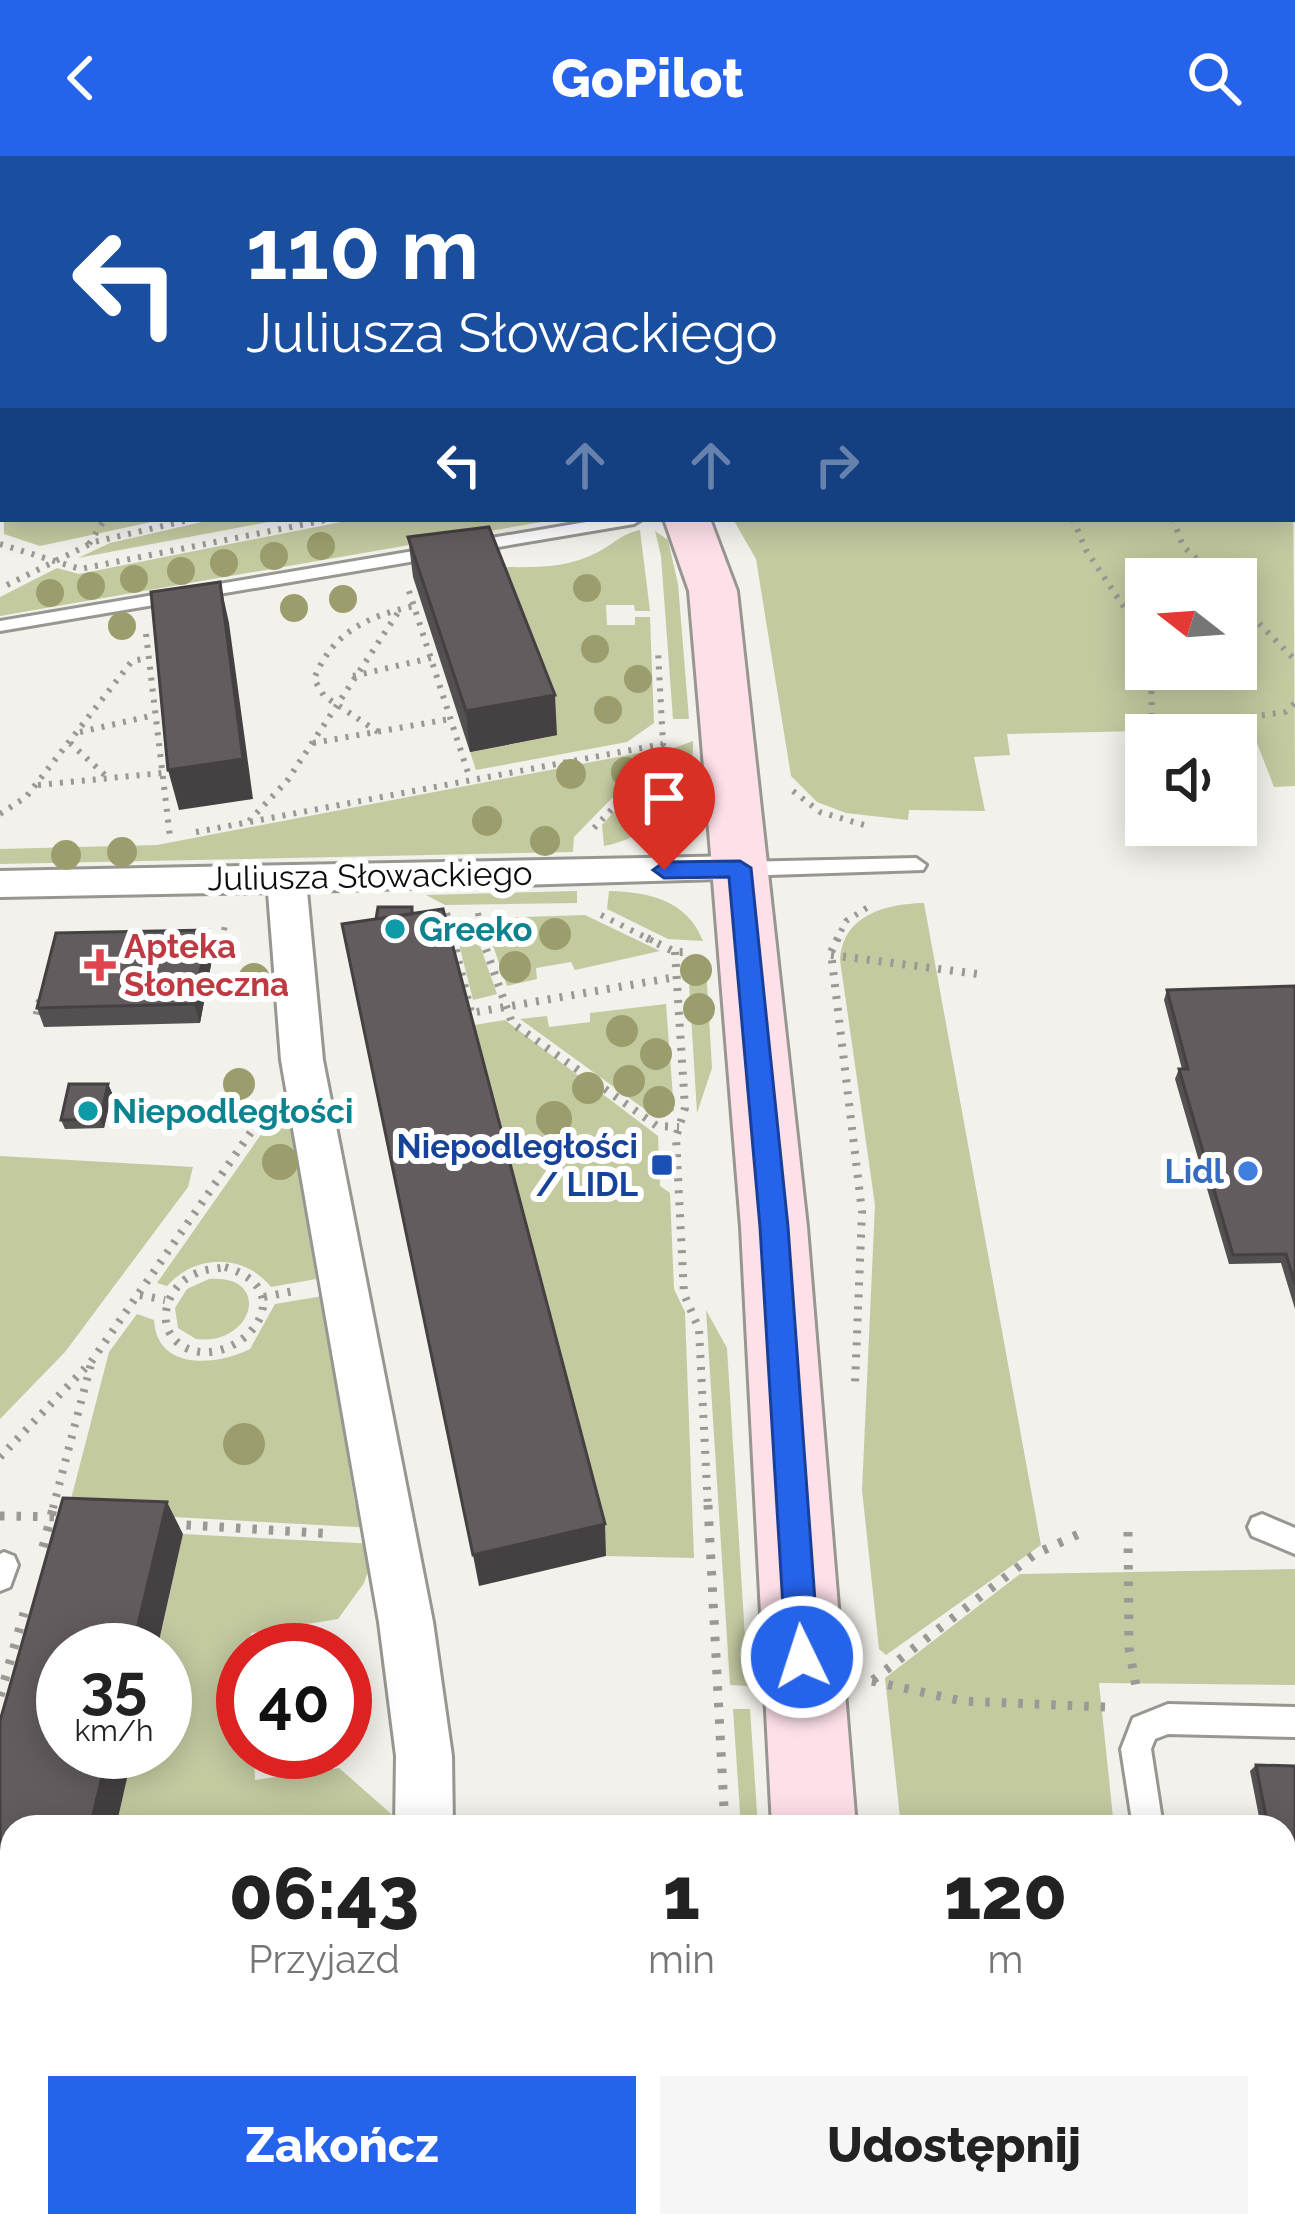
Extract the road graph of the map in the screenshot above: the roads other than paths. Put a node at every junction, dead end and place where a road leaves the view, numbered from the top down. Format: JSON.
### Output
{"nodes":[{"id":1,"x":617,"y":522,"type":"edge"},
{"id":2,"x":688,"y":522,"type":"edge"},
{"id":3,"x":0,"y":626,"type":"edge"},
{"id":4,"x":916,"y":865,"type":"dead end"},
{"id":5,"x":740,"y":868,"type":"junction"},
{"id":6,"x":286,"y":878,"type":"junction"},
{"id":7,"x":0,"y":884,"type":"edge"},
{"id":8,"x":1262,"y":1527,"type":"dead end"},
{"id":9,"x":1295,"y":1540,"type":"edge"},
{"id":10,"x":1295,"y":1722,"type":"edge"},
{"id":11,"x":424,"y":1815,"type":"edge"},
{"id":12,"x":813,"y":1815,"type":"edge"},
{"id":13,"x":1146,"y":1815,"type":"edge"}],
"edges":[{"from":1,"to":3,"type":"lane"},
{"from":2,"to":5,"type":"street"},
{"from":4,"to":5,"type":"lane"},
{"from":5,"to":6,"type":"street","name":"Juliusza Słowackiego"},
{"from":5,"to":12,"type":"street"},
{"from":6,"to":7,"type":"street","name":"Juliusza Słowackiego"},
{"from":6,"to":11,"type":"street"},
{"from":8,"to":9,"type":"lane"},
{"from":10,"to":13,"type":"lane"}]}
